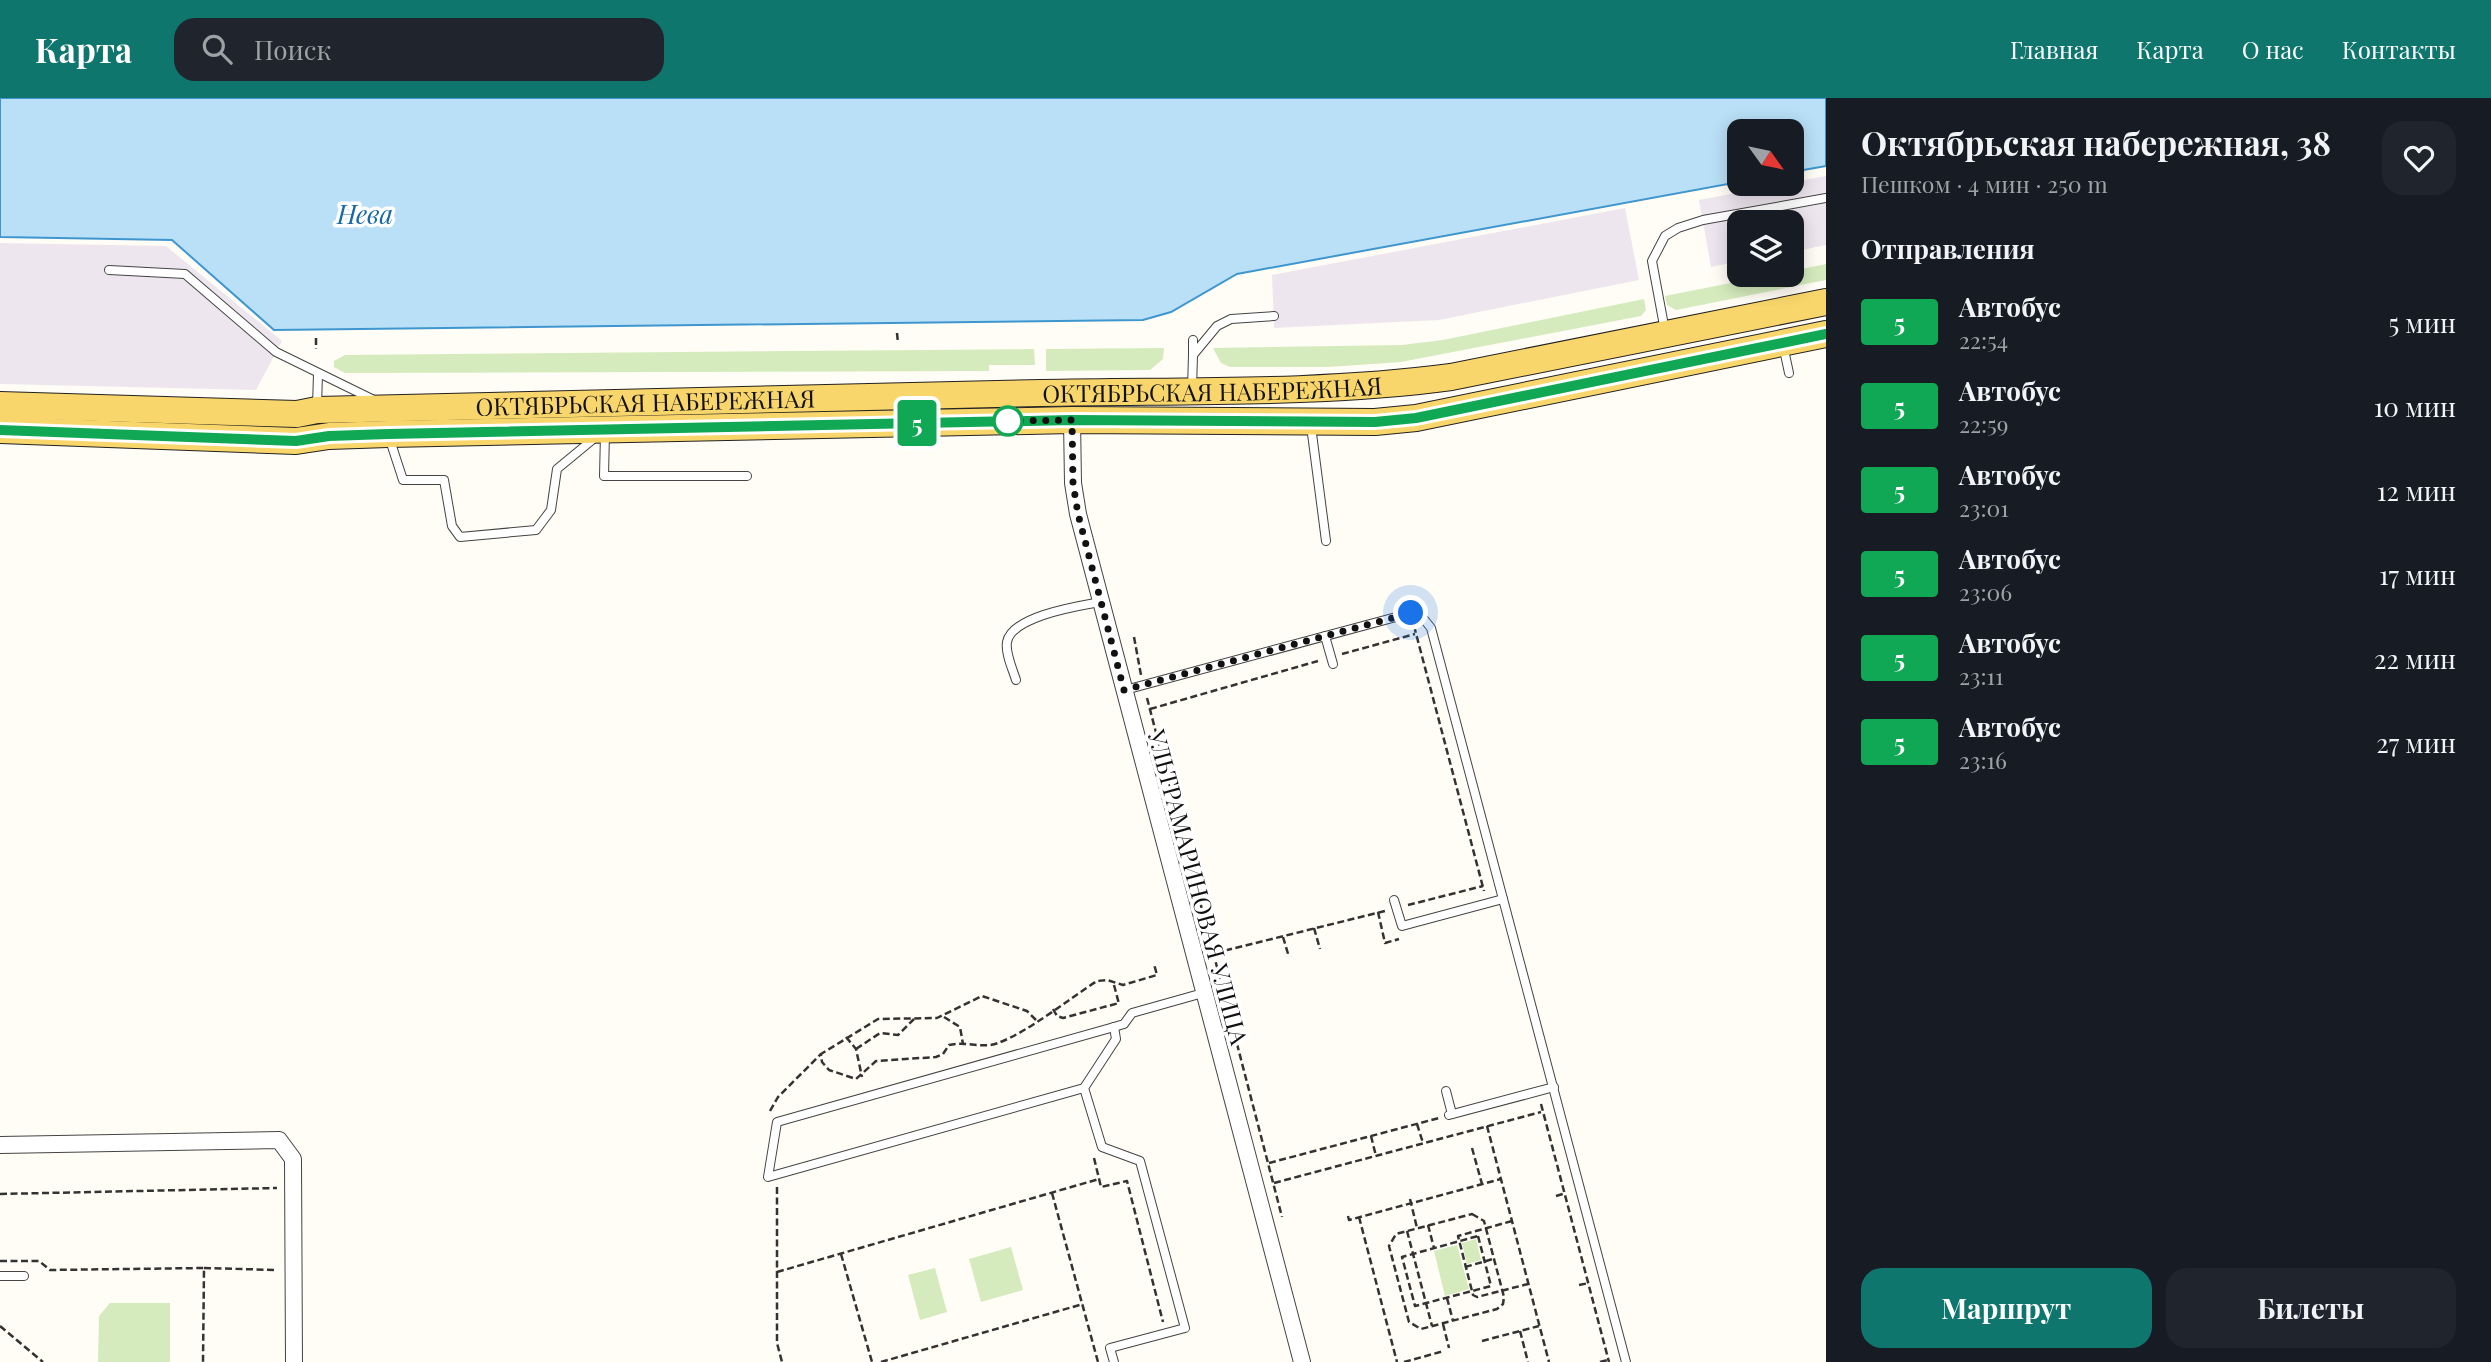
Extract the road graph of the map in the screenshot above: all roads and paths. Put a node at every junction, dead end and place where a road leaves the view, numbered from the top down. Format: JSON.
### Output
{"nodes":[{"id":1,"x":1826,"y":198,"type":"edge"},
{"id":2,"x":109,"y":270,"type":"dead end"},
{"id":3,"x":1826,"y":302,"type":"edge"},
{"id":4,"x":1274,"y":316,"type":"dead end"},
{"id":5,"x":897,"y":332,"type":"dead end"},
{"id":6,"x":1665,"y":334,"type":"junction"},
{"id":7,"x":1826,"y":334,"type":"edge"},
{"id":8,"x":316,"y":338,"type":"dead end"},
{"id":9,"x":1193,"y":340,"type":"dead end"},
{"id":10,"x":898,"y":343,"type":"dead end"},
{"id":11,"x":1783,"y":344,"type":"junction"},
{"id":12,"x":316,"y":349,"type":"dead end"},
{"id":13,"x":1193,"y":355,"type":"junction"},
{"id":14,"x":1789,"y":373,"type":"dead end"},
{"id":15,"x":318,"y":374,"type":"junction"},
{"id":16,"x":1192,"y":392,"type":"junction"},
{"id":17,"x":0,"y":405,"type":"edge"},
{"id":18,"x":307,"y":412,"type":"junction"},
{"id":19,"x":1072,"y":420,"type":"junction"},
{"id":20,"x":1311,"y":420,"type":"junction"},
{"id":21,"x":390,"y":421,"type":"junction"},
{"id":22,"x":0,"y":430,"type":"edge"},
{"id":23,"x":605,"y":430,"type":"junction"},
{"id":24,"x":747,"y":476,"type":"dead end"},
{"id":25,"x":1326,"y":541,"type":"dead end"},
{"id":26,"x":1100,"y":602,"type":"junction"},
{"id":27,"x":1411,"y":613,"type":"junction"},
{"id":28,"x":1415,"y":634,"type":"junction"},
{"id":29,"x":1325,"y":636,"type":"junction"},
{"id":30,"x":1134,"y":637,"type":"dead end"},
{"id":31,"x":1332,"y":661,"type":"junction"},
{"id":32,"x":1016,"y":680,"type":"dead end"},
{"id":33,"x":1144,"y":685,"type":"junction"},
{"id":34,"x":1124,"y":690,"type":"junction"},
{"id":35,"x":1150,"y":709,"type":"junction"},
{"id":36,"x":1483,"y":886,"type":"junction"},
{"id":37,"x":1503,"y":899,"type":"junction"},
{"id":38,"x":1487,"y":903,"type":"junction"},
{"id":39,"x":1396,"y":904,"type":"junction"},
{"id":40,"x":1378,"y":912,"type":"junction"},
{"id":41,"x":1314,"y":928,"type":"junction"},
{"id":42,"x":1283,"y":936,"type":"junction"},
{"id":43,"x":1412,"y":936,"type":"dead end"},
{"id":44,"x":1320,"y":949,"type":"dead end"},
{"id":45,"x":1214,"y":953,"type":"junction"},
{"id":46,"x":1289,"y":957,"type":"dead end"},
{"id":47,"x":1154,"y":964,"type":"dead end"},
{"id":48,"x":1114,"y":985,"type":"junction"},
{"id":49,"x":1203,"y":993,"type":"junction"},
{"id":50,"x":1119,"y":1003,"type":"junction"},
{"id":51,"x":1054,"y":1009,"type":"junction"},
{"id":52,"x":943,"y":1017,"type":"junction"},
{"id":53,"x":914,"y":1019,"type":"junction"},
{"id":54,"x":1035,"y":1020,"type":"junction"},
{"id":55,"x":1124,"y":1024,"type":"junction"},
{"id":56,"x":1114,"y":1027,"type":"junction"},
{"id":57,"x":846,"y":1037,"type":"junction"},
{"id":58,"x":1243,"y":1040,"type":"dead end"},
{"id":59,"x":1237,"y":1041,"type":"junction"},
{"id":60,"x":1229,"y":1043,"type":"dead end"},
{"id":61,"x":963,"y":1044,"type":"junction"},
{"id":62,"x":856,"y":1049,"type":"junction"},
{"id":63,"x":821,"y":1054,"type":"junction"},
{"id":64,"x":862,"y":1077,"type":"junction"},
{"id":65,"x":1554,"y":1087,"type":"junction"},
{"id":66,"x":1084,"y":1088,"type":"junction"},
{"id":67,"x":1446,"y":1091,"type":"dead end"},
{"id":68,"x":1538,"y":1092,"type":"junction"},
{"id":69,"x":1543,"y":1112,"type":"junction"},
{"id":70,"x":1451,"y":1115,"type":"junction"},
{"id":71,"x":765,"y":1120,"type":"dead end"},
{"id":72,"x":1418,"y":1124,"type":"junction"},
{"id":73,"x":1487,"y":1126,"type":"junction"},
{"id":74,"x":1371,"y":1136,"type":"junction"},
{"id":75,"x":1423,"y":1143,"type":"junction"},
{"id":76,"x":0,"y":1145,"type":"edge"},
{"id":77,"x":1472,"y":1148,"type":"dead end"},
{"id":78,"x":1397,"y":1150,"type":"junction"},
{"id":79,"x":1376,"y":1156,"type":"junction"},
{"id":80,"x":1398,"y":1156,"type":"dead end"},
{"id":81,"x":1093,"y":1157,"type":"dead end"},
{"id":82,"x":1269,"y":1163,"type":"junction"},
{"id":83,"x":1252,"y":1167,"type":"junction"},
{"id":84,"x":1335,"y":1167,"type":"junction"},
{"id":85,"x":1336,"y":1172,"type":"dead end"},
{"id":86,"x":1501,"y":1179,"type":"junction"},
{"id":87,"x":1099,"y":1180,"type":"junction"},
{"id":88,"x":1274,"y":1183,"type":"junction"},
{"id":89,"x":1482,"y":1184,"type":"junction"},
{"id":90,"x":769,"y":1186,"type":"dead end"},
{"id":91,"x":285,"y":1188,"type":"dead end"},
{"id":92,"x":1052,"y":1193,"type":"junction"},
{"id":93,"x":0,"y":1194,"type":"edge"},
{"id":94,"x":1410,"y":1201,"type":"junction"},
{"id":95,"x":1348,"y":1216,"type":"dead end"},
{"id":96,"x":1359,"y":1217,"type":"junction"},
{"id":97,"x":1283,"y":1221,"type":"dead end"},
{"id":98,"x":1511,"y":1221,"type":"junction"},
{"id":99,"x":1428,"y":1226,"type":"junction"},
{"id":100,"x":1417,"y":1228,"type":"junction"},
{"id":101,"x":1486,"y":1228,"type":"junction"},
{"id":102,"x":1408,"y":1231,"type":"junction"},
{"id":103,"x":1459,"y":1241,"type":"junction"},
{"id":104,"x":1434,"y":1248,"type":"junction"},
{"id":105,"x":841,"y":1253,"type":"junction"},
{"id":106,"x":1413,"y":1254,"type":"junction"},
{"id":107,"x":1494,"y":1259,"type":"junction"},
{"id":108,"x":0,"y":1261,"type":"edge"},
{"id":109,"x":1485,"y":1262,"type":"junction"},
{"id":110,"x":1465,"y":1267,"type":"junction"},
{"id":111,"x":204,"y":1268,"type":"junction"},
{"id":112,"x":284,"y":1270,"type":"dead end"},
{"id":113,"x":776,"y":1272,"type":"junction"},
{"id":114,"x":0,"y":1276,"type":"edge"},
{"id":115,"x":24,"y":1276,"type":"dead end"},
{"id":116,"x":1528,"y":1284,"type":"junction"},
{"id":117,"x":1472,"y":1291,"type":"junction"},
{"id":118,"x":1503,"y":1291,"type":"junction"},
{"id":119,"x":1447,"y":1298,"type":"junction"},
{"id":120,"x":1426,"y":1303,"type":"junction"},
{"id":121,"x":1083,"y":1304,"type":"junction"},
{"id":122,"x":1453,"y":1321,"type":"junction"},
{"id":123,"x":1443,"y":1324,"type":"junction"},
{"id":124,"x":1159,"y":1325,"type":"dead end"},
{"id":125,"x":0,"y":1326,"type":"edge"},
{"id":126,"x":1432,"y":1326,"type":"junction"},
{"id":127,"x":1539,"y":1326,"type":"junction"},
{"id":128,"x":1520,"y":1331,"type":"junction"},
{"id":129,"x":1482,"y":1341,"type":"dead end"},
{"id":130,"x":1449,"y":1348,"type":"dead end"},
{"id":131,"x":1444,"y":1351,"type":"dead end"},
{"id":132,"x":1608,"y":1361,"type":"edge"},
{"id":133,"x":43,"y":1362,"type":"edge"},
{"id":134,"x":203,"y":1362,"type":"edge"},
{"id":135,"x":295,"y":1362,"type":"edge"},
{"id":136,"x":782,"y":1362,"type":"edge"},
{"id":137,"x":872,"y":1362,"type":"edge"},
{"id":138,"x":881,"y":1362,"type":"edge"},
{"id":139,"x":1098,"y":1362,"type":"edge"},
{"id":140,"x":1114,"y":1362,"type":"edge"},
{"id":141,"x":1302,"y":1362,"type":"edge"},
{"id":142,"x":1397,"y":1362,"type":"edge"},
{"id":143,"x":1404,"y":1362,"type":"edge"},
{"id":144,"x":1528,"y":1362,"type":"edge"},
{"id":145,"x":1549,"y":1362,"type":"edge"},
{"id":146,"x":1600,"y":1362,"type":"edge"},
{"id":147,"x":1626,"y":1362,"type":"edge"}],
"edges":[{"from":1,"to":6,"type":"lane"},
{"from":2,"to":15,"type":"lane"},
{"from":3,"to":6,"type":"main road","name":"ОКТЯБРЬСКАЯ НАБЕРЕЖНАЯ"},
{"from":4,"to":13,"type":"lane"},
{"from":5,"to":10,"type":"path"},
{"from":6,"to":16,"type":"main road","name":"ОКТЯБРЬСКАЯ НАБЕРЕЖНАЯ"},
{"from":7,"to":11,"type":"main road","name":"ОКТЯБРЬСКАЯ НАБЕРЕЖНАЯ"},
{"from":8,"to":12,"type":"path"},
{"from":9,"to":13,"type":"lane"},
{"from":11,"to":14,"type":"lane"},
{"from":11,"to":20,"type":"main road","name":"ОКТЯБРЬСКАЯ НАБЕРЕЖНАЯ"},
{"from":13,"to":16,"type":"lane"},
{"from":15,"to":18,"type":"lane"},
{"from":15,"to":21,"type":"lane"},
{"from":16,"to":21,"type":"main road","name":"ОКТЯБРЬСКАЯ НАБЕРЕЖНАЯ"},
{"from":17,"to":18,"type":"main road","name":"ОКТЯБРЬСКАЯ НАБЕРЕЖНАЯ"},
{"from":18,"to":21,"type":"main road","name":"ОКТЯБРЬСКАЯ НАБЕРЕЖНАЯ"},
{"from":19,"to":20,"type":"main road","name":"ОКТЯБРЬСКАЯ НАБЕРЕЖНАЯ"},
{"from":19,"to":23,"type":"main road","name":"ОКТЯБРЬСКАЯ НАБЕРЕЖНАЯ"},
{"from":19,"to":26,"type":"street","name":"УЛЬТРАМАРИНОВАЯ УЛИЦА"},
{"from":20,"to":25,"type":"lane"},
{"from":21,"to":22,"type":"main road","name":"ОКТЯБРЬСКАЯ НАБЕРЕЖНАЯ"},
{"from":21,"to":23,"type":"main road","name":"ОКТЯБРЬСКАЯ НАБЕРЕЖНАЯ"},
{"from":21,"to":23,"type":"lane"},
{"from":23,"to":24,"type":"lane"},
{"from":26,"to":32,"type":"lane"},
{"from":26,"to":34,"type":"street","name":"УЛЬТРАМАРИНОВАЯ УЛИЦА"},
{"from":27,"to":28,"type":"path"},
{"from":27,"to":29,"type":"lane"},
{"from":27,"to":37,"type":"lane"},
{"from":28,"to":31,"type":"path"},
{"from":28,"to":36,"type":"path"},
{"from":29,"to":31,"type":"lane"},
{"from":29,"to":33,"type":"lane"},
{"from":30,"to":33,"type":"path"},
{"from":31,"to":35,"type":"path"},
{"from":33,"to":34,"type":"lane"},
{"from":33,"to":35,"type":"path"},
{"from":34,"to":49,"type":"street","name":"УЛЬТРАМАРИНОВАЯ УЛИЦА"},
{"from":35,"to":45,"type":"path"},
{"from":36,"to":38,"type":"path"},
{"from":36,"to":39,"type":"path"},
{"from":37,"to":38,"type":"lane"},
{"from":37,"to":65,"type":"lane"},
{"from":38,"to":39,"type":"lane"},
{"from":39,"to":40,"type":"path"},
{"from":40,"to":41,"type":"path"},
{"from":40,"to":43,"type":"path"},
{"from":41,"to":42,"type":"path"},
{"from":41,"to":44,"type":"path"},
{"from":42,"to":45,"type":"path"},
{"from":42,"to":46,"type":"path"},
{"from":45,"to":59,"type":"path"},
{"from":47,"to":48,"type":"path"},
{"from":48,"to":50,"type":"path"},
{"from":48,"to":51,"type":"path"},
{"from":49,"to":55,"type":"lane"},
{"from":49,"to":83,"type":"street","name":"УЛЬТРАМАРИНОВАЯ УЛИЦА"},
{"from":50,"to":51,"type":"path"},
{"from":50,"to":55,"type":"path"},
{"from":51,"to":54,"type":"path"},
{"from":52,"to":53,"type":"path"},
{"from":52,"to":54,"type":"path"},
{"from":52,"to":61,"type":"path"},
{"from":53,"to":57,"type":"path"},
{"from":53,"to":62,"type":"path"},
{"from":54,"to":61,"type":"path"},
{"from":55,"to":56,"type":"lane"},
{"from":56,"to":66,"type":"lane"},
{"from":56,"to":66,"type":"lane"},
{"from":57,"to":62,"type":"path"},
{"from":57,"to":63,"type":"path"},
{"from":58,"to":59,"type":"path"},
{"from":59,"to":60,"type":"path"},
{"from":59,"to":82,"type":"path"},
{"from":61,"to":64,"type":"path"},
{"from":62,"to":64,"type":"path"},
{"from":63,"to":64,"type":"path"},
{"from":63,"to":71,"type":"path"},
{"from":65,"to":68,"type":"lane"},
{"from":65,"to":147,"type":"lane"},
{"from":66,"to":140,"type":"lane"},
{"from":67,"to":70,"type":"lane"},
{"from":68,"to":69,"type":"path"},
{"from":68,"to":70,"type":"lane"},
{"from":69,"to":73,"type":"path"},
{"from":69,"to":132,"type":"path"},
{"from":70,"to":72,"type":"path"},
{"from":72,"to":74,"type":"path"},
{"from":72,"to":75,"type":"path"},
{"from":73,"to":75,"type":"path"},
{"from":73,"to":86,"type":"path"},
{"from":74,"to":79,"type":"path"},
{"from":74,"to":82,"type":"path"},
{"from":75,"to":78,"type":"path"},
{"from":76,"to":135,"type":"street"},
{"from":77,"to":89,"type":"path"},
{"from":78,"to":79,"type":"path"},
{"from":78,"to":80,"type":"path"},
{"from":79,"to":84,"type":"path"},
{"from":81,"to":87,"type":"path"},
{"from":82,"to":83,"type":"path"},
{"from":82,"to":88,"type":"path"},
{"from":83,"to":141,"type":"street","name":"УЛЬТРАМАРИНОВАЯ УЛИЦА"},
{"from":84,"to":85,"type":"path"},
{"from":84,"to":88,"type":"path"},
{"from":86,"to":89,"type":"path"},
{"from":86,"to":98,"type":"path"},
{"from":87,"to":92,"type":"path"},
{"from":87,"to":124,"type":"path"},
{"from":88,"to":97,"type":"path"},
{"from":89,"to":94,"type":"path"},
{"from":90,"to":113,"type":"path"},
{"from":91,"to":93,"type":"path"},
{"from":92,"to":105,"type":"path"},
{"from":92,"to":121,"type":"path"},
{"from":94,"to":96,"type":"path"},
{"from":94,"to":100,"type":"path"},
{"from":95,"to":96,"type":"path"},
{"from":96,"to":142,"type":"path"},
{"from":98,"to":101,"type":"path"},
{"from":98,"to":116,"type":"path"},
{"from":99,"to":100,"type":"path"},
{"from":99,"to":101,"type":"path"},
{"from":99,"to":104,"type":"path"},
{"from":100,"to":102,"type":"path"},
{"from":101,"to":103,"type":"path"},
{"from":101,"to":107,"type":"path"},
{"from":102,"to":106,"type":"path"},
{"from":102,"to":126,"type":"path"},
{"from":103,"to":104,"type":"path"},
{"from":103,"to":109,"type":"path"},
{"from":103,"to":110,"type":"path"},
{"from":104,"to":106,"type":"path"},
{"from":105,"to":113,"type":"path"},
{"from":105,"to":137,"type":"path"},
{"from":106,"to":120,"type":"path"},
{"from":106,"to":120,"type":"path"},
{"from":107,"to":109,"type":"path"},
{"from":107,"to":118,"type":"path"},
{"from":108,"to":111,"type":"path"},
{"from":109,"to":110,"type":"path"},
{"from":109,"to":117,"type":"path"},
{"from":110,"to":117,"type":"path"},
{"from":111,"to":112,"type":"path"},
{"from":111,"to":134,"type":"path"},
{"from":113,"to":136,"type":"path"},
{"from":114,"to":115,"type":"lane"},
{"from":116,"to":118,"type":"path"},
{"from":116,"to":127,"type":"path"},
{"from":117,"to":118,"type":"path"},
{"from":117,"to":119,"type":"path"},
{"from":118,"to":122,"type":"path"},
{"from":119,"to":120,"type":"path"},
{"from":119,"to":122,"type":"path"},
{"from":120,"to":126,"type":"path"},
{"from":121,"to":138,"type":"path"},
{"from":121,"to":139,"type":"path"},
{"from":122,"to":123,"type":"path"},
{"from":123,"to":126,"type":"path"},
{"from":123,"to":130,"type":"path"},
{"from":125,"to":133,"type":"path"},
{"from":127,"to":128,"type":"path"},
{"from":127,"to":145,"type":"path"},
{"from":128,"to":129,"type":"path"},
{"from":128,"to":144,"type":"path"},
{"from":131,"to":143,"type":"path"},
{"from":132,"to":146,"type":"path"}]}
